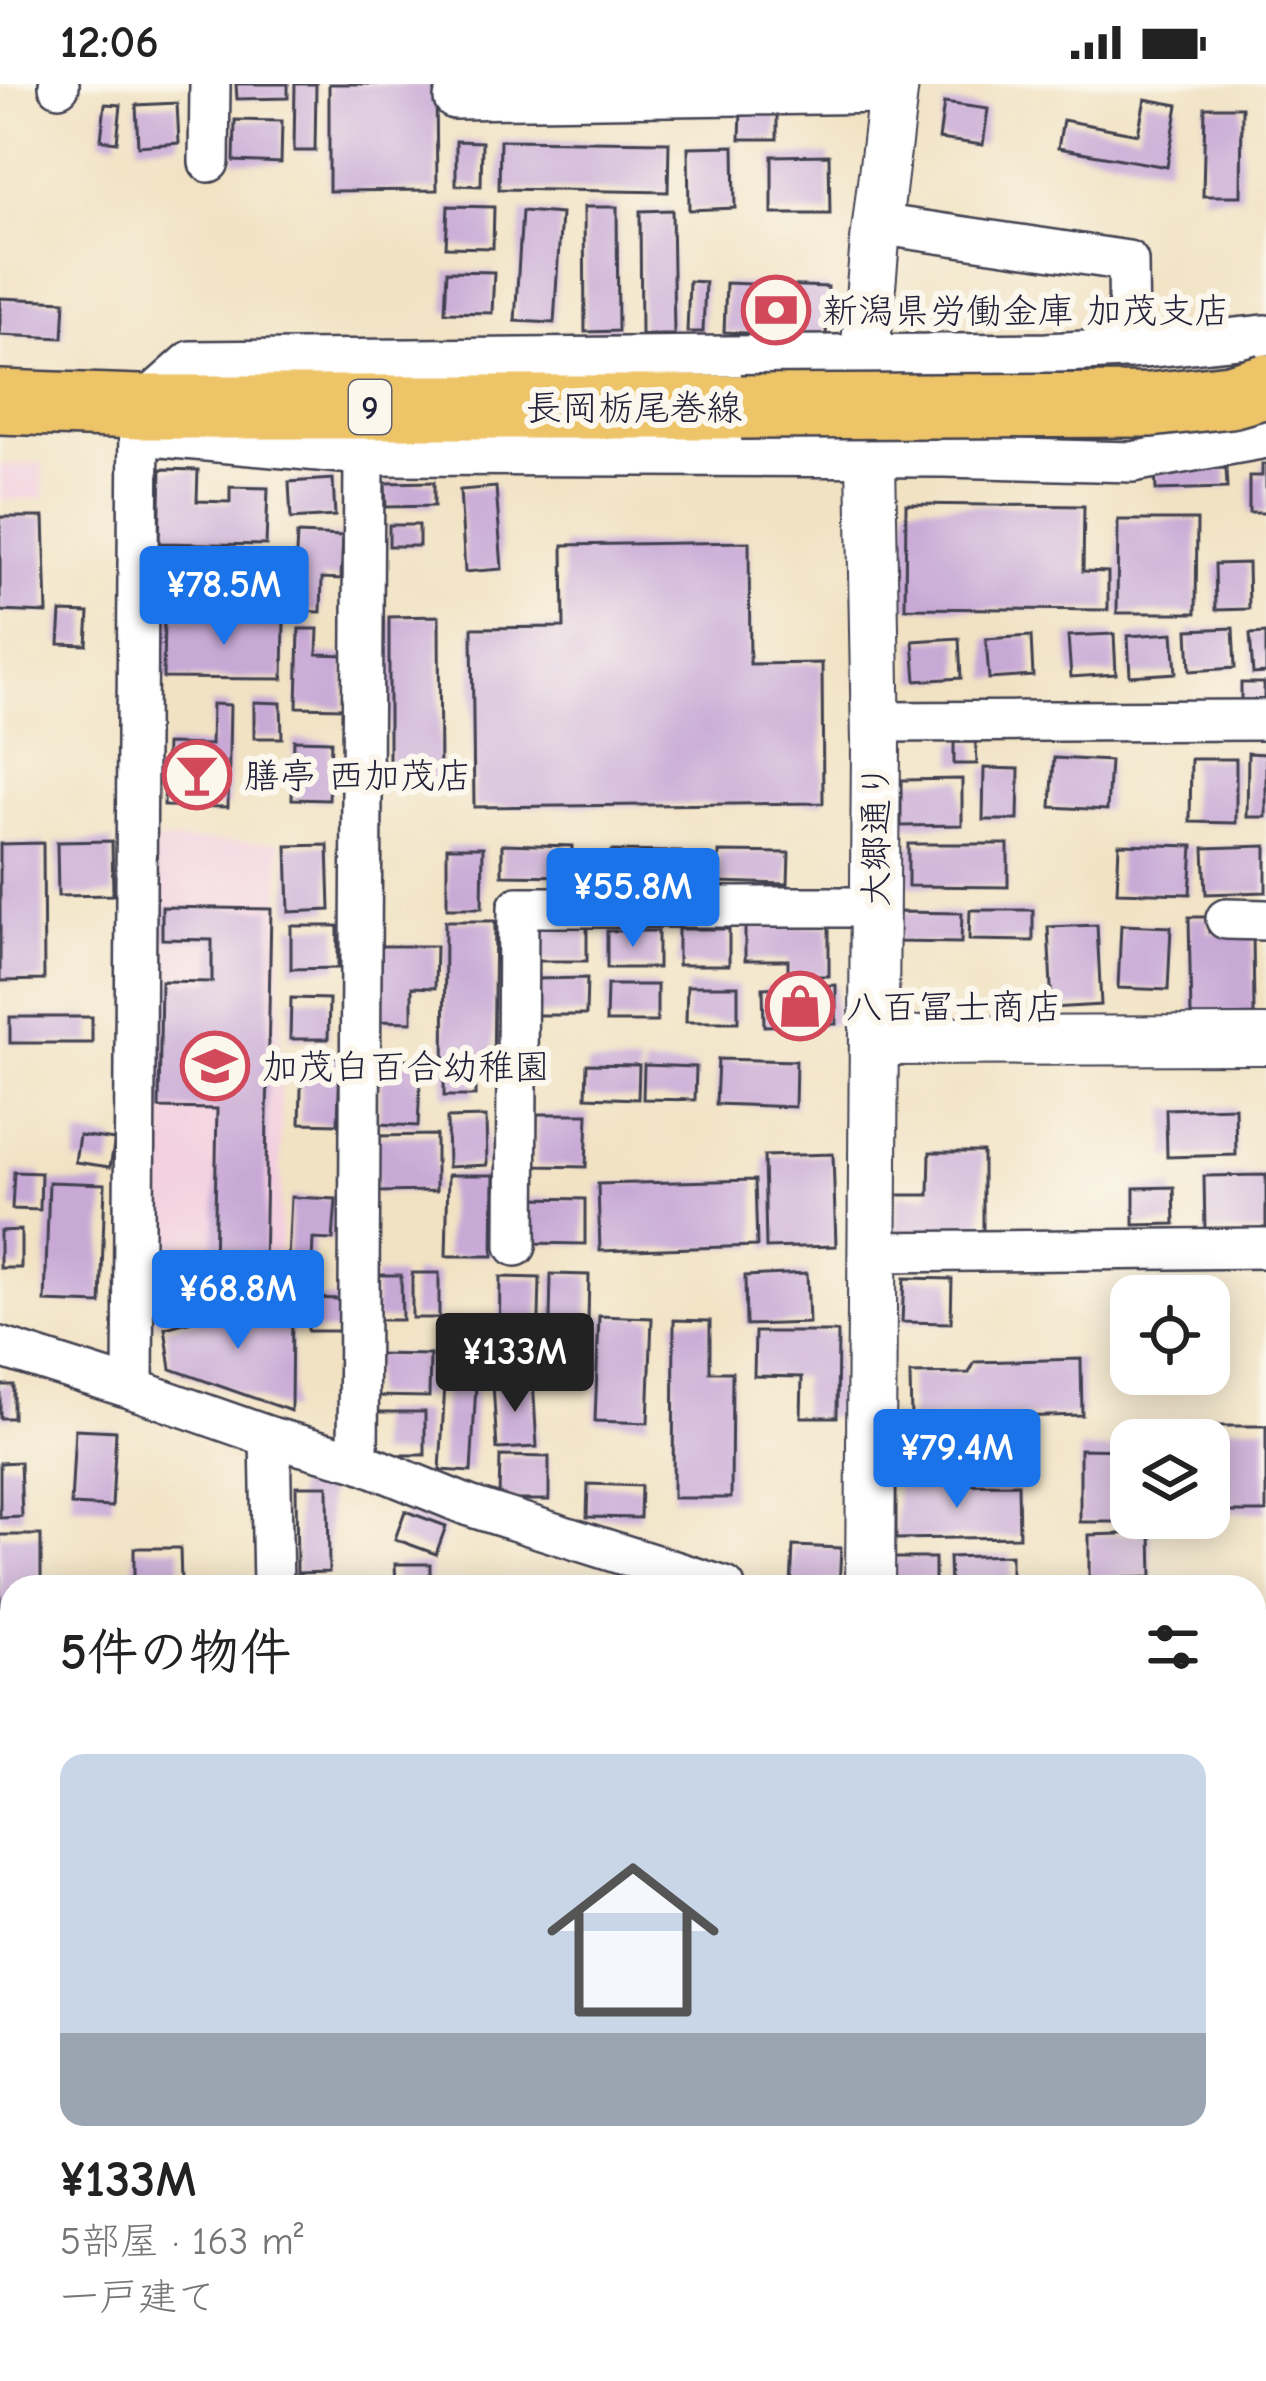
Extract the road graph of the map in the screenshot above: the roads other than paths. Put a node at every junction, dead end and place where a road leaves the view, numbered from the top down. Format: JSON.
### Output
{"nodes":[{"id":1,"x":210,"y":84,"type":"edge"},
{"id":2,"x":893,"y":89,"type":"edge"},
{"id":3,"x":454,"y":99,"type":"dead end"},
{"id":4,"x":208,"y":162,"type":"dead end"},
{"id":5,"x":877,"y":224,"type":"junction"},
{"id":6,"x":1266,"y":335,"type":"edge"},
{"id":7,"x":1129,"y":349,"type":"junction"},
{"id":8,"x":865,"y":356,"type":"junction"},
{"id":9,"x":1266,"y":386,"type":"edge"},
{"id":10,"x":0,"y":402,"type":"edge"},
{"id":11,"x":139,"y":421,"type":"junction"},
{"id":12,"x":1266,"y":438,"type":"edge"},
{"id":13,"x":364,"y":455,"type":"junction"},
{"id":14,"x":871,"y":459,"type":"junction"},
{"id":15,"x":1266,"y":720,"type":"edge"},
{"id":16,"x":875,"y":722,"type":"junction"},
{"id":17,"x":875,"y":907,"type":"junction"},
{"id":18,"x":1226,"y":919,"type":"dead end"},
{"id":19,"x":1266,"y":920,"type":"edge"},
{"id":20,"x":1266,"y":1040,"type":"edge"},
{"id":21,"x":874,"y":1041,"type":"junction"},
{"id":22,"x":516,"y":1246,"type":"dead end"},
{"id":23,"x":1266,"y":1248,"type":"edge"},
{"id":24,"x":873,"y":1252,"type":"junction"},
{"id":25,"x":0,"y":1347,"type":"edge"},
{"id":26,"x":133,"y":1389,"type":"junction"},
{"id":27,"x":270,"y":1437,"type":"junction"},
{"id":28,"x":358,"y":1460,"type":"junction"},
{"id":29,"x":273,"y":1575,"type":"edge"},
{"id":30,"x":687,"y":1575,"type":"edge"},
{"id":31,"x":870,"y":1575,"type":"edge"}],
"edges":[{"from":1,"to":4,"type":"street"},
{"from":2,"to":3,"type":"street"},
{"from":2,"to":5,"type":"street","name":"大郷通り"},
{"from":5,"to":7,"type":"street"},
{"from":5,"to":8,"type":"street","name":"大郷通り"},
{"from":6,"to":7,"type":"street"},
{"from":7,"to":8,"type":"street"},
{"from":8,"to":11,"type":"street"},
{"from":8,"to":14,"type":"street","name":"大郷通り"},
{"from":9,"to":11,"type":"main road","name":"長岡栃尾巻線","number":"9","bridge":true},
{"from":10,"to":11,"type":"main road","name":"長岡栃尾巻線","number":"9"},
{"from":11,"to":13,"type":"street"},
{"from":11,"to":26,"type":"street"},
{"from":12,"to":14,"type":"street"},
{"from":13,"to":14,"type":"street"},
{"from":13,"to":28,"type":"street"},
{"from":14,"to":16,"type":"street","name":"大郷通り"},
{"from":15,"to":16,"type":"street"},
{"from":16,"to":17,"type":"street","name":"大郷通り"},
{"from":17,"to":21,"type":"street","name":"大郷通り"},
{"from":17,"to":22,"type":"street"},
{"from":18,"to":19,"type":"street"},
{"from":20,"to":21,"type":"street"},
{"from":21,"to":24,"type":"street","name":"大郷通り"},
{"from":23,"to":24,"type":"street"},
{"from":24,"to":31,"type":"street","name":"大郷通り"},
{"from":25,"to":26,"type":"street"},
{"from":26,"to":27,"type":"street"},
{"from":27,"to":28,"type":"street"},
{"from":27,"to":29,"type":"street"},
{"from":28,"to":30,"type":"street"}]}
